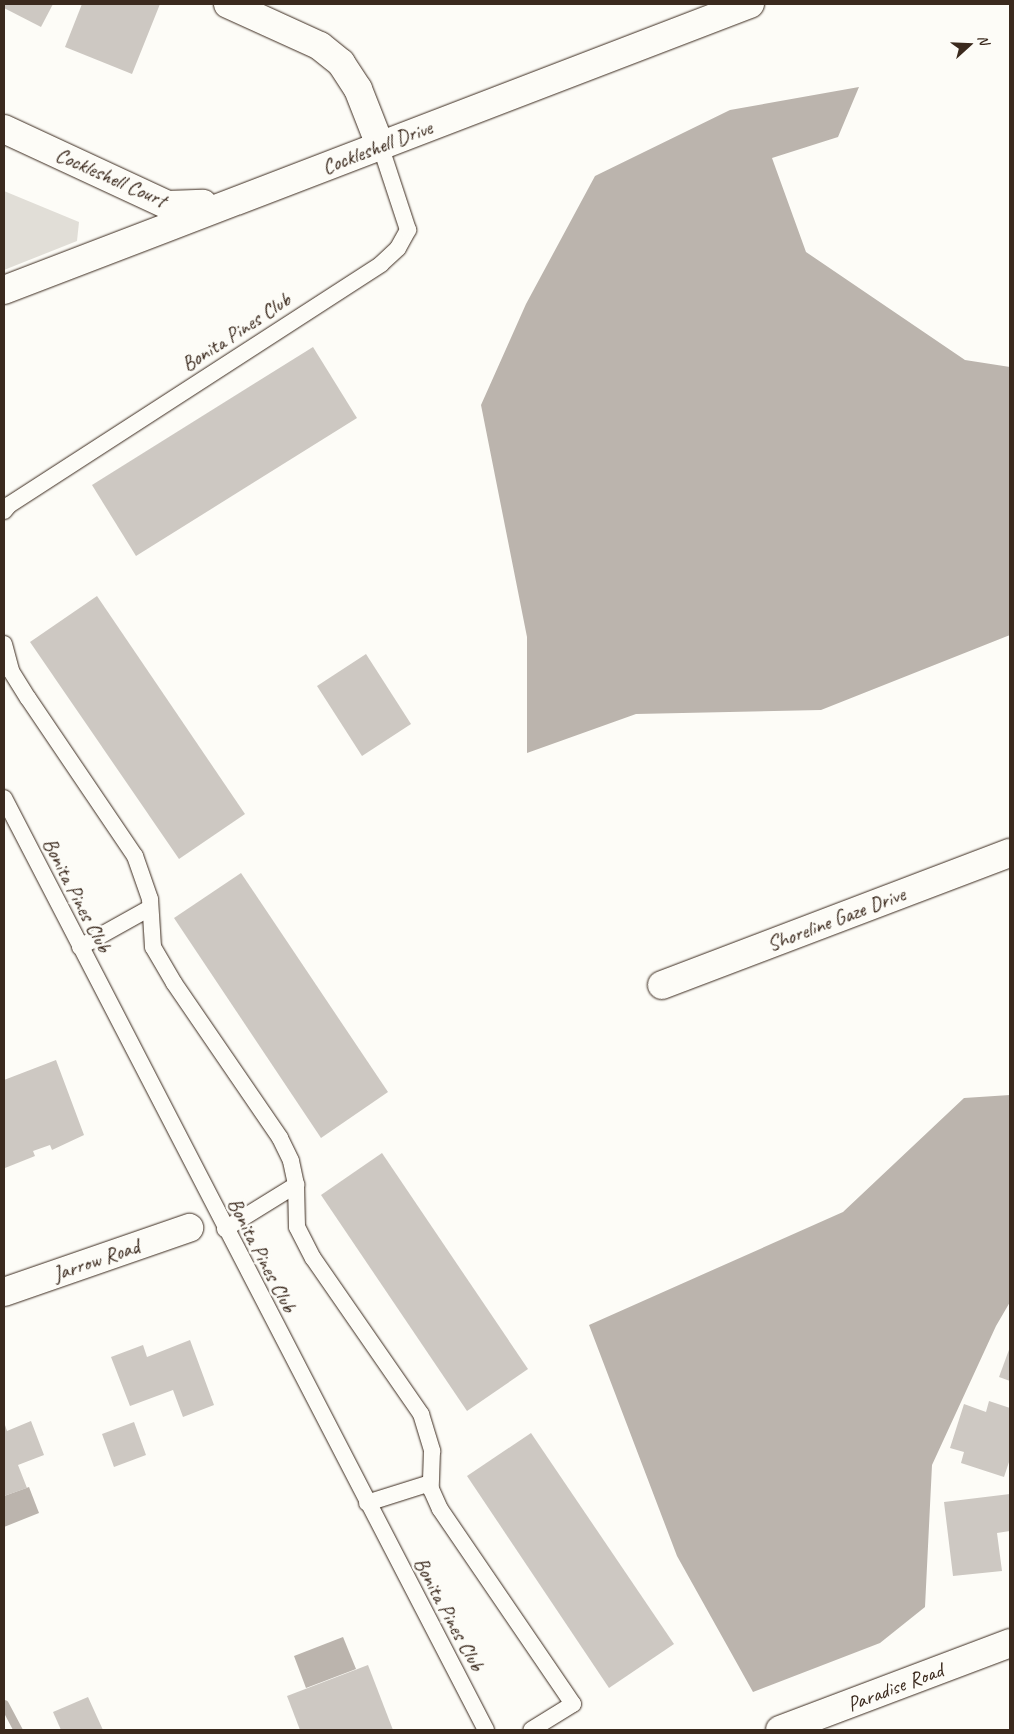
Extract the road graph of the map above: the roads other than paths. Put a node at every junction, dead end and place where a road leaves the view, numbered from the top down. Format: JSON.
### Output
{"nodes":[{"id":1,"x":228,"y":4,"type":"edge"},
{"id":2,"x":750,"y":4,"type":"edge"},
{"id":3,"x":4,"y":129,"type":"edge"},
{"id":4,"x":380,"y":145,"type":"junction"},
{"id":5,"x":222,"y":204,"type":"junction"},
{"id":6,"x":4,"y":290,"type":"edge"},
{"id":7,"x":4,"y":511,"type":"edge"},
{"id":8,"x":5,"y":651,"type":"edge"},
{"id":9,"x":4,"y":798,"type":"edge"},
{"id":10,"x":1010,"y":854,"type":"edge"},
{"id":11,"x":150,"y":908,"type":"junction"},
{"id":12,"x":80,"y":947,"type":"junction"},
{"id":13,"x":662,"y":985,"type":"dead end"},
{"id":14,"x":296,"y":1185,"type":"junction"},
{"id":15,"x":189,"y":1228,"type":"dead end"},
{"id":16,"x":225,"y":1229,"type":"junction"},
{"id":17,"x":4,"y":1292,"type":"edge"},
{"id":18,"x":430,"y":1482,"type":"junction"},
{"id":19,"x":367,"y":1503,"type":"junction"},
{"id":20,"x":1010,"y":1643,"type":"edge"},
{"id":21,"x":823,"y":1723,"type":"edge"},
{"id":22,"x":486,"y":1730,"type":"edge"},
{"id":23,"x":531,"y":1730,"type":"edge"},
{"id":24,"x":780,"y":1730,"type":"edge"}],
"edges":[{"from":1,"to":4,"type":"street"},
{"from":2,"to":4,"type":"street","name":"Cockleshell Drive"},
{"from":3,"to":5,"type":"street","name":"Cockleshell Court"},
{"from":4,"to":5,"type":"street","name":"Cockleshell Drive"},
{"from":4,"to":7,"type":"lane","name":"Bonita Pines Club"},
{"from":5,"to":6,"type":"street","name":"Cockleshell Drive"},
{"from":8,"to":11,"type":"lane"},
{"from":9,"to":12,"type":"lane","name":"Bonita Pines Club"},
{"from":10,"to":13,"type":"street","name":"Shoreline Gaze Drive"},
{"from":11,"to":12,"type":"lane"},
{"from":11,"to":14,"type":"lane"},
{"from":12,"to":16,"type":"lane","name":"Bonita Pines Club"},
{"from":14,"to":16,"type":"lane"},
{"from":14,"to":18,"type":"lane"},
{"from":15,"to":17,"type":"street","name":"Jarrow Road"},
{"from":16,"to":19,"type":"lane","name":"Bonita Pines Club"},
{"from":18,"to":19,"type":"lane"},
{"from":18,"to":23,"type":"lane"},
{"from":19,"to":22,"type":"lane","name":"Bonita Pines Club"},
{"from":20,"to":21,"type":"street","name":"Paradise Road"},
{"from":21,"to":24,"type":"street","name":"Paradise Road"}]}
